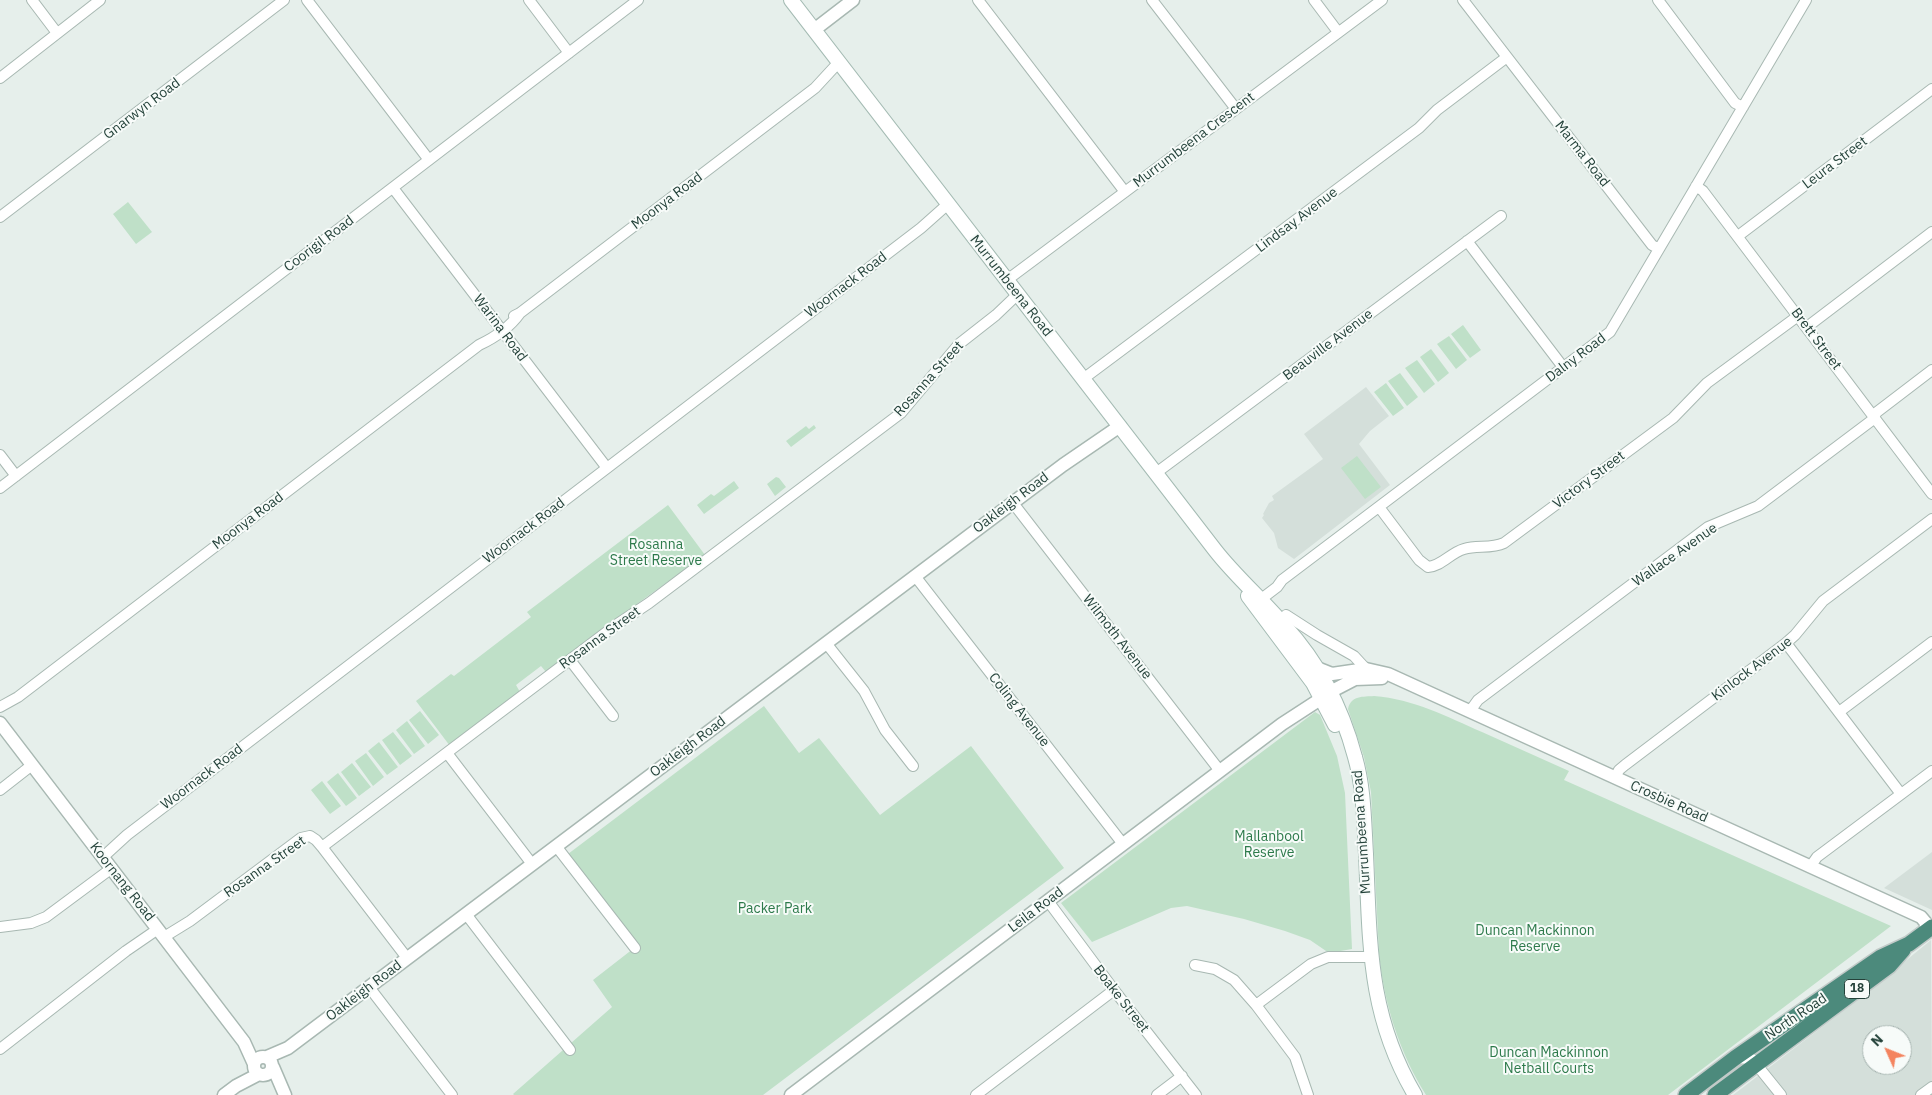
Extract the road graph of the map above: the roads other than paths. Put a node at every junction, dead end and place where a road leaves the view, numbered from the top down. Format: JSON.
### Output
{"nodes":[{"id":1,"x":32,"y":0,"type":"edge"},
{"id":2,"x":100,"y":0,"type":"edge"},
{"id":3,"x":284,"y":0,"type":"edge"},
{"id":4,"x":307,"y":0,"type":"edge"},
{"id":5,"x":529,"y":0,"type":"edge"},
{"id":6,"x":638,"y":0,"type":"edge"},
{"id":7,"x":791,"y":0,"type":"edge"},
{"id":8,"x":853,"y":0,"type":"edge"},
{"id":9,"x":978,"y":0,"type":"edge"},
{"id":10,"x":1152,"y":0,"type":"edge"},
{"id":11,"x":1314,"y":0,"type":"edge"},
{"id":12,"x":1382,"y":0,"type":"edge"},
{"id":13,"x":1463,"y":0,"type":"edge"},
{"id":14,"x":1658,"y":0,"type":"edge"},
{"id":15,"x":1806,"y":0,"type":"edge"},
{"id":16,"x":814,"y":30,"type":"junction"},
{"id":17,"x":1338,"y":32,"type":"junction"},
{"id":18,"x":57,"y":33,"type":"junction"},
{"id":19,"x":569,"y":53,"type":"junction"},
{"id":20,"x":1507,"y":57,"type":"junction"},
{"id":21,"x":842,"y":66,"type":"junction"},
{"id":22,"x":0,"y":78,"type":"edge"},
{"id":23,"x":1932,"y":90,"type":"edge"},
{"id":24,"x":1743,"y":107,"type":"junction"},
{"id":25,"x":1236,"y":109,"type":"junction"},
{"id":26,"x":429,"y":160,"type":"junction"},
{"id":27,"x":1696,"y":186,"type":"junction"},
{"id":28,"x":393,"y":188,"type":"junction"},
{"id":29,"x":1125,"y":192,"type":"junction"},
{"id":30,"x":950,"y":206,"type":"junction"},
{"id":31,"x":1501,"y":216,"type":"dead end"},
{"id":32,"x":0,"y":218,"type":"edge"},
{"id":33,"x":1932,"y":232,"type":"edge"},
{"id":34,"x":1738,"y":236,"type":"junction"},
{"id":35,"x":1467,"y":241,"type":"junction"},
{"id":36,"x":1659,"y":250,"type":"junction"},
{"id":37,"x":1007,"y":280,"type":"junction"},
{"id":38,"x":1020,"y":297,"type":"junction"},
{"id":39,"x":1798,"y":316,"type":"junction"},
{"id":40,"x":1807,"y":327,"type":"junction"},
{"id":41,"x":500,"y":328,"type":"junction"},
{"id":42,"x":1564,"y":367,"type":"junction"},
{"id":43,"x":1932,"y":370,"type":"edge"},
{"id":44,"x":1083,"y":379,"type":"junction"},
{"id":45,"x":1874,"y":416,"type":"junction"},
{"id":46,"x":1118,"y":423,"type":"junction"},
{"id":47,"x":0,"y":455,"type":"edge"},
{"id":48,"x":607,"y":468,"type":"junction"},
{"id":49,"x":1156,"y":473,"type":"junction"},
{"id":50,"x":16,"y":476,"type":"junction"},
{"id":51,"x":0,"y":488,"type":"edge"},
{"id":52,"x":1932,"y":494,"type":"edge"},
{"id":53,"x":1013,"y":502,"type":"junction"},
{"id":54,"x":1379,"y":507,"type":"junction"},
{"id":55,"x":1932,"y":519,"type":"edge"},
{"id":56,"x":915,"y":576,"type":"junction"},
{"id":57,"x":1255,"y":600,"type":"junction"},
{"id":58,"x":1286,"y":615,"type":"dead end"},
{"id":59,"x":1932,"y":642,"type":"edge"},
{"id":60,"x":826,"y":643,"type":"junction"},
{"id":61,"x":1786,"y":643,"type":"junction"},
{"id":62,"x":570,"y":660,"type":"junction"},
{"id":63,"x":1317,"y":668,"type":"junction"},
{"id":64,"x":1366,"y":673,"type":"junction"},
{"id":65,"x":1325,"y":693,"type":"junction"},
{"id":66,"x":18,"y":697,"type":"junction"},
{"id":67,"x":0,"y":707,"type":"edge"},
{"id":68,"x":1337,"y":707,"type":"junction"},
{"id":69,"x":1470,"y":711,"type":"junction"},
{"id":70,"x":1840,"y":712,"type":"junction"},
{"id":71,"x":0,"y":715,"type":"edge"},
{"id":72,"x":613,"y":716,"type":"dead end"},
{"id":73,"x":0,"y":723,"type":"edge"},
{"id":74,"x":447,"y":754,"type":"junction"},
{"id":75,"x":32,"y":765,"type":"junction"},
{"id":76,"x":913,"y":766,"type":"dead end"},
{"id":77,"x":1220,"y":771,"type":"junction"},
{"id":78,"x":1932,"y":771,"type":"edge"},
{"id":79,"x":1615,"y":778,"type":"junction"},
{"id":80,"x":0,"y":790,"type":"edge"},
{"id":81,"x":1901,"y":794,"type":"junction"},
{"id":82,"x":1123,"y":844,"type":"junction"},
{"id":83,"x":556,"y":846,"type":"junction"},
{"id":84,"x":322,"y":847,"type":"junction"},
{"id":85,"x":101,"y":855,"type":"junction"},
{"id":86,"x":532,"y":864,"type":"junction"},
{"id":87,"x":1810,"y":867,"type":"junction"},
{"id":88,"x":112,"y":868,"type":"junction"},
{"id":89,"x":1048,"y":901,"type":"junction"},
{"id":90,"x":466,"y":914,"type":"junction"},
{"id":91,"x":0,"y":927,"type":"edge"},
{"id":92,"x":161,"y":933,"type":"junction"},
{"id":93,"x":1930,"y":933,"type":"edge"},
{"id":94,"x":1909,"y":944,"type":"junction"},
{"id":95,"x":635,"y":948,"type":"dead end"},
{"id":96,"x":1367,"y":957,"type":"junction"},
{"id":97,"x":407,"y":958,"type":"junction"},
{"id":98,"x":1195,"y":965,"type":"dead end"},
{"id":99,"x":369,"y":987,"type":"junction"},
{"id":100,"x":1114,"y":990,"type":"junction"},
{"id":101,"x":1256,"y":1005,"type":"junction"},
{"id":102,"x":0,"y":1049,"type":"edge"},
{"id":103,"x":570,"y":1050,"type":"dead end"},
{"id":104,"x":1735,"y":1058,"type":"junction"},
{"id":105,"x":1756,"y":1064,"type":"junction"},
{"id":106,"x":263,"y":1066,"type":"junction"},
{"id":107,"x":1182,"y":1076,"type":"junction"},
{"id":108,"x":1932,"y":1087,"type":"edge"},
{"id":109,"x":224,"y":1095,"type":"edge"},
{"id":110,"x":285,"y":1095,"type":"edge"},
{"id":111,"x":452,"y":1095,"type":"edge"},
{"id":112,"x":791,"y":1095,"type":"edge"},
{"id":113,"x":976,"y":1095,"type":"edge"},
{"id":114,"x":1156,"y":1095,"type":"edge"},
{"id":115,"x":1196,"y":1095,"type":"edge"},
{"id":116,"x":1308,"y":1095,"type":"edge"},
{"id":117,"x":1405,"y":1095,"type":"edge"},
{"id":118,"x":1415,"y":1095,"type":"edge"},
{"id":119,"x":1686,"y":1095,"type":"edge"},
{"id":120,"x":1715,"y":1095,"type":"edge"},
{"id":121,"x":1781,"y":1095,"type":"edge"},
{"id":122,"x":1921,"y":1095,"type":"edge"}],
"edges":[{"from":1,"to":18,"type":"street"},
{"from":2,"to":18,"type":"street"},
{"from":3,"to":32,"type":"street","name":"Gnarwyn Road"},
{"from":4,"to":26,"type":"street"},
{"from":5,"to":19,"type":"street"},
{"from":6,"to":19,"type":"street","name":"Coorigil Road"},
{"from":7,"to":16,"type":"main road","name":"Murrumbeena Road"},
{"from":8,"to":16,"type":"street"},
{"from":9,"to":29,"type":"street"},
{"from":10,"to":25,"type":"street"},
{"from":11,"to":17,"type":"street"},
{"from":12,"to":17,"type":"street","name":"Murrumbeena Crescent"},
{"from":13,"to":20,"type":"street","name":"Marma Road"},
{"from":14,"to":24,"type":"street"},
{"from":15,"to":24,"type":"street","name":"Dalny Road"},
{"from":16,"to":21,"type":"main road","name":"Murrumbeena Road"},
{"from":17,"to":25,"type":"street","name":"Murrumbeena Crescent"},
{"from":18,"to":22,"type":"street"},
{"from":19,"to":26,"type":"street","name":"Coorigil Road"},
{"from":20,"to":36,"type":"street","name":"Marma Road"},
{"from":20,"to":44,"type":"street","name":"Lindsay Avenue"},
{"from":21,"to":30,"type":"main road","name":"Murrumbeena Road"},
{"from":21,"to":41,"type":"street","name":"Moonya Road"},
{"from":23,"to":34,"type":"street","name":"Leura Street"},
{"from":24,"to":27,"type":"street","name":"Dalny Road"},
{"from":25,"to":29,"type":"street","name":"Murrumbeena Crescent"},
{"from":26,"to":28,"type":"street","name":"Coorigil Road"},
{"from":27,"to":34,"type":"street","name":"Brett Street"},
{"from":27,"to":36,"type":"street","name":"Dalny Road"},
{"from":28,"to":41,"type":"street","name":"Warina Road"},
{"from":28,"to":50,"type":"street","name":"Coorigil Road"},
{"from":29,"to":37,"type":"street","name":"Murrumbeena Crescent"},
{"from":30,"to":37,"type":"main road","name":"Murrumbeena Road"},
{"from":30,"to":48,"type":"street","name":"Woornack Road"},
{"from":31,"to":35,"type":"street","name":"Beauville Avenue"},
{"from":33,"to":40,"type":"street"},
{"from":34,"to":39,"type":"street","name":"Brett Street"},
{"from":35,"to":42,"type":"street"},
{"from":35,"to":49,"type":"street","name":"Beauville Avenue"},
{"from":36,"to":42,"type":"street","name":"Dalny Road"},
{"from":37,"to":38,"type":"main road","name":"Murrumbeena Road"},
{"from":38,"to":44,"type":"main road","name":"Murrumbeena Road"},
{"from":38,"to":62,"type":"street","name":"Rosanna Street"},
{"from":39,"to":40,"type":"street","name":"Brett Street"},
{"from":39,"to":54,"type":"street","name":"Victory Street"},
{"from":40,"to":45,"type":"street","name":"Brett Street"},
{"from":41,"to":48,"type":"street","name":"Warina Road"},
{"from":41,"to":66,"type":"street","name":"Moonya Road"},
{"from":42,"to":54,"type":"street","name":"Dalny Road"},
{"from":43,"to":45,"type":"street","name":"Wallace Avenue"},
{"from":44,"to":46,"type":"main road","name":"Murrumbeena Road"},
{"from":45,"to":52,"type":"street","name":"Brett Street"},
{"from":45,"to":69,"type":"street","name":"Wallace Avenue"},
{"from":46,"to":49,"type":"main road","name":"Murrumbeena Road"},
{"from":46,"to":53,"type":"street","name":"Oakleigh Road"},
{"from":47,"to":50,"type":"street"},
{"from":48,"to":85,"type":"street","name":"Woornack Road"},
{"from":49,"to":57,"type":"main road","name":"Murrumbeena Road"},
{"from":50,"to":51,"type":"street","name":"Coorigil Road"},
{"from":53,"to":56,"type":"street","name":"Oakleigh Road"},
{"from":53,"to":77,"type":"street","name":"Wilmoth Avenue"},
{"from":54,"to":57,"type":"street","name":"Dalny Road"},
{"from":55,"to":61,"type":"street","name":"Kinlock Avenue"},
{"from":56,"to":60,"type":"street","name":"Oakleigh Road"},
{"from":56,"to":82,"type":"street","name":"Coling Avenue"},
{"from":57,"to":63,"type":"main road","name":"Murrumbeena Road"},
{"from":57,"to":65,"type":"main road","name":"Murrumbeena Road"},
{"from":58,"to":64,"type":"street"},
{"from":59,"to":70,"type":"street"},
{"from":60,"to":76,"type":"street"},
{"from":60,"to":83,"type":"street","name":"Oakleigh Road"},
{"from":61,"to":70,"type":"street"},
{"from":61,"to":79,"type":"street","name":"Kinlock Avenue"},
{"from":62,"to":72,"type":"street"},
{"from":62,"to":74,"type":"street","name":"Rosanna Street"},
{"from":63,"to":64,"type":"street"},
{"from":63,"to":65,"type":"main road","name":"Murrumbeena Road"},
{"from":64,"to":65,"type":"street","name":"Leila Road"},
{"from":64,"to":68,"type":"street"},
{"from":64,"to":69,"type":"street","name":"Crosbie Road"},
{"from":65,"to":68,"type":"main road","name":"Murrumbeena Road"},
{"from":65,"to":77,"type":"street","name":"Leila Road"},
{"from":65,"to":96,"type":"main road","name":"Murrumbeena Road"},
{"from":66,"to":67,"type":"street","name":"Moonya Road"},
{"from":66,"to":71,"type":"street","name":"Moonya Road"},
{"from":68,"to":96,"type":"main road","name":"Murrumbeena Road"},
{"from":69,"to":79,"type":"street","name":"Crosbie Road"},
{"from":70,"to":81,"type":"street"},
{"from":73,"to":75,"type":"street","name":"Koornang Road"},
{"from":74,"to":84,"type":"street","name":"Rosanna Street"},
{"from":74,"to":86,"type":"street"},
{"from":75,"to":80,"type":"street"},
{"from":75,"to":85,"type":"street","name":"Koornang Road"},
{"from":77,"to":82,"type":"street","name":"Leila Road"},
{"from":78,"to":81,"type":"street"},
{"from":79,"to":87,"type":"street","name":"Crosbie Road"},
{"from":81,"to":87,"type":"street"},
{"from":82,"to":89,"type":"street","name":"Leila Road"},
{"from":83,"to":86,"type":"street","name":"Oakleigh Road"},
{"from":83,"to":95,"type":"street"},
{"from":84,"to":92,"type":"street","name":"Rosanna Street"},
{"from":84,"to":97,"type":"street"},
{"from":85,"to":88,"type":"street","name":"Koornang Road"},
{"from":86,"to":90,"type":"street","name":"Oakleigh Road"},
{"from":87,"to":93,"type":"street","name":"Crosbie Road"},
{"from":88,"to":91,"type":"street"},
{"from":88,"to":92,"type":"street","name":"Koornang Road"},
{"from":89,"to":100,"type":"street","name":"Boake Street"},
{"from":89,"to":112,"type":"street","name":"Leila Road"},
{"from":90,"to":97,"type":"street","name":"Oakleigh Road"},
{"from":90,"to":103,"type":"street"},
{"from":92,"to":102,"type":"street","name":"Rosanna Street"},
{"from":92,"to":106,"type":"street","name":"Koornang Road"},
{"from":93,"to":94,"type":"highway","name":"North Road","number":"18"},
{"from":94,"to":104,"type":"highway","name":"North Road","number":"18"},
{"from":94,"to":105,"type":"highway","name":"North Road","number":"18"},
{"from":96,"to":101,"type":"street"},
{"from":96,"to":117,"type":"main road","name":"Murrumbeena Road"},
{"from":96,"to":118,"type":"main road","name":"Murrumbeena Road"},
{"from":97,"to":99,"type":"street","name":"Oakleigh Road"},
{"from":98,"to":101,"type":"street"},
{"from":99,"to":106,"type":"street","name":"Oakleigh Road"},
{"from":99,"to":111,"type":"street"},
{"from":100,"to":107,"type":"street","name":"Boake Street"},
{"from":100,"to":113,"type":"street"},
{"from":101,"to":116,"type":"street"},
{"from":104,"to":105,"type":"street"},
{"from":104,"to":119,"type":"highway","name":"North Road","number":"18"},
{"from":105,"to":120,"type":"highway","name":"North Road","number":"18"},
{"from":105,"to":121,"type":"street"},
{"from":106,"to":109,"type":"street","name":"Oakleigh Road"},
{"from":106,"to":110,"type":"street","name":"Koornang Road"},
{"from":107,"to":114,"type":"street"},
{"from":107,"to":115,"type":"street","name":"Boake Street"},
{"from":108,"to":122,"type":"street"}]}
